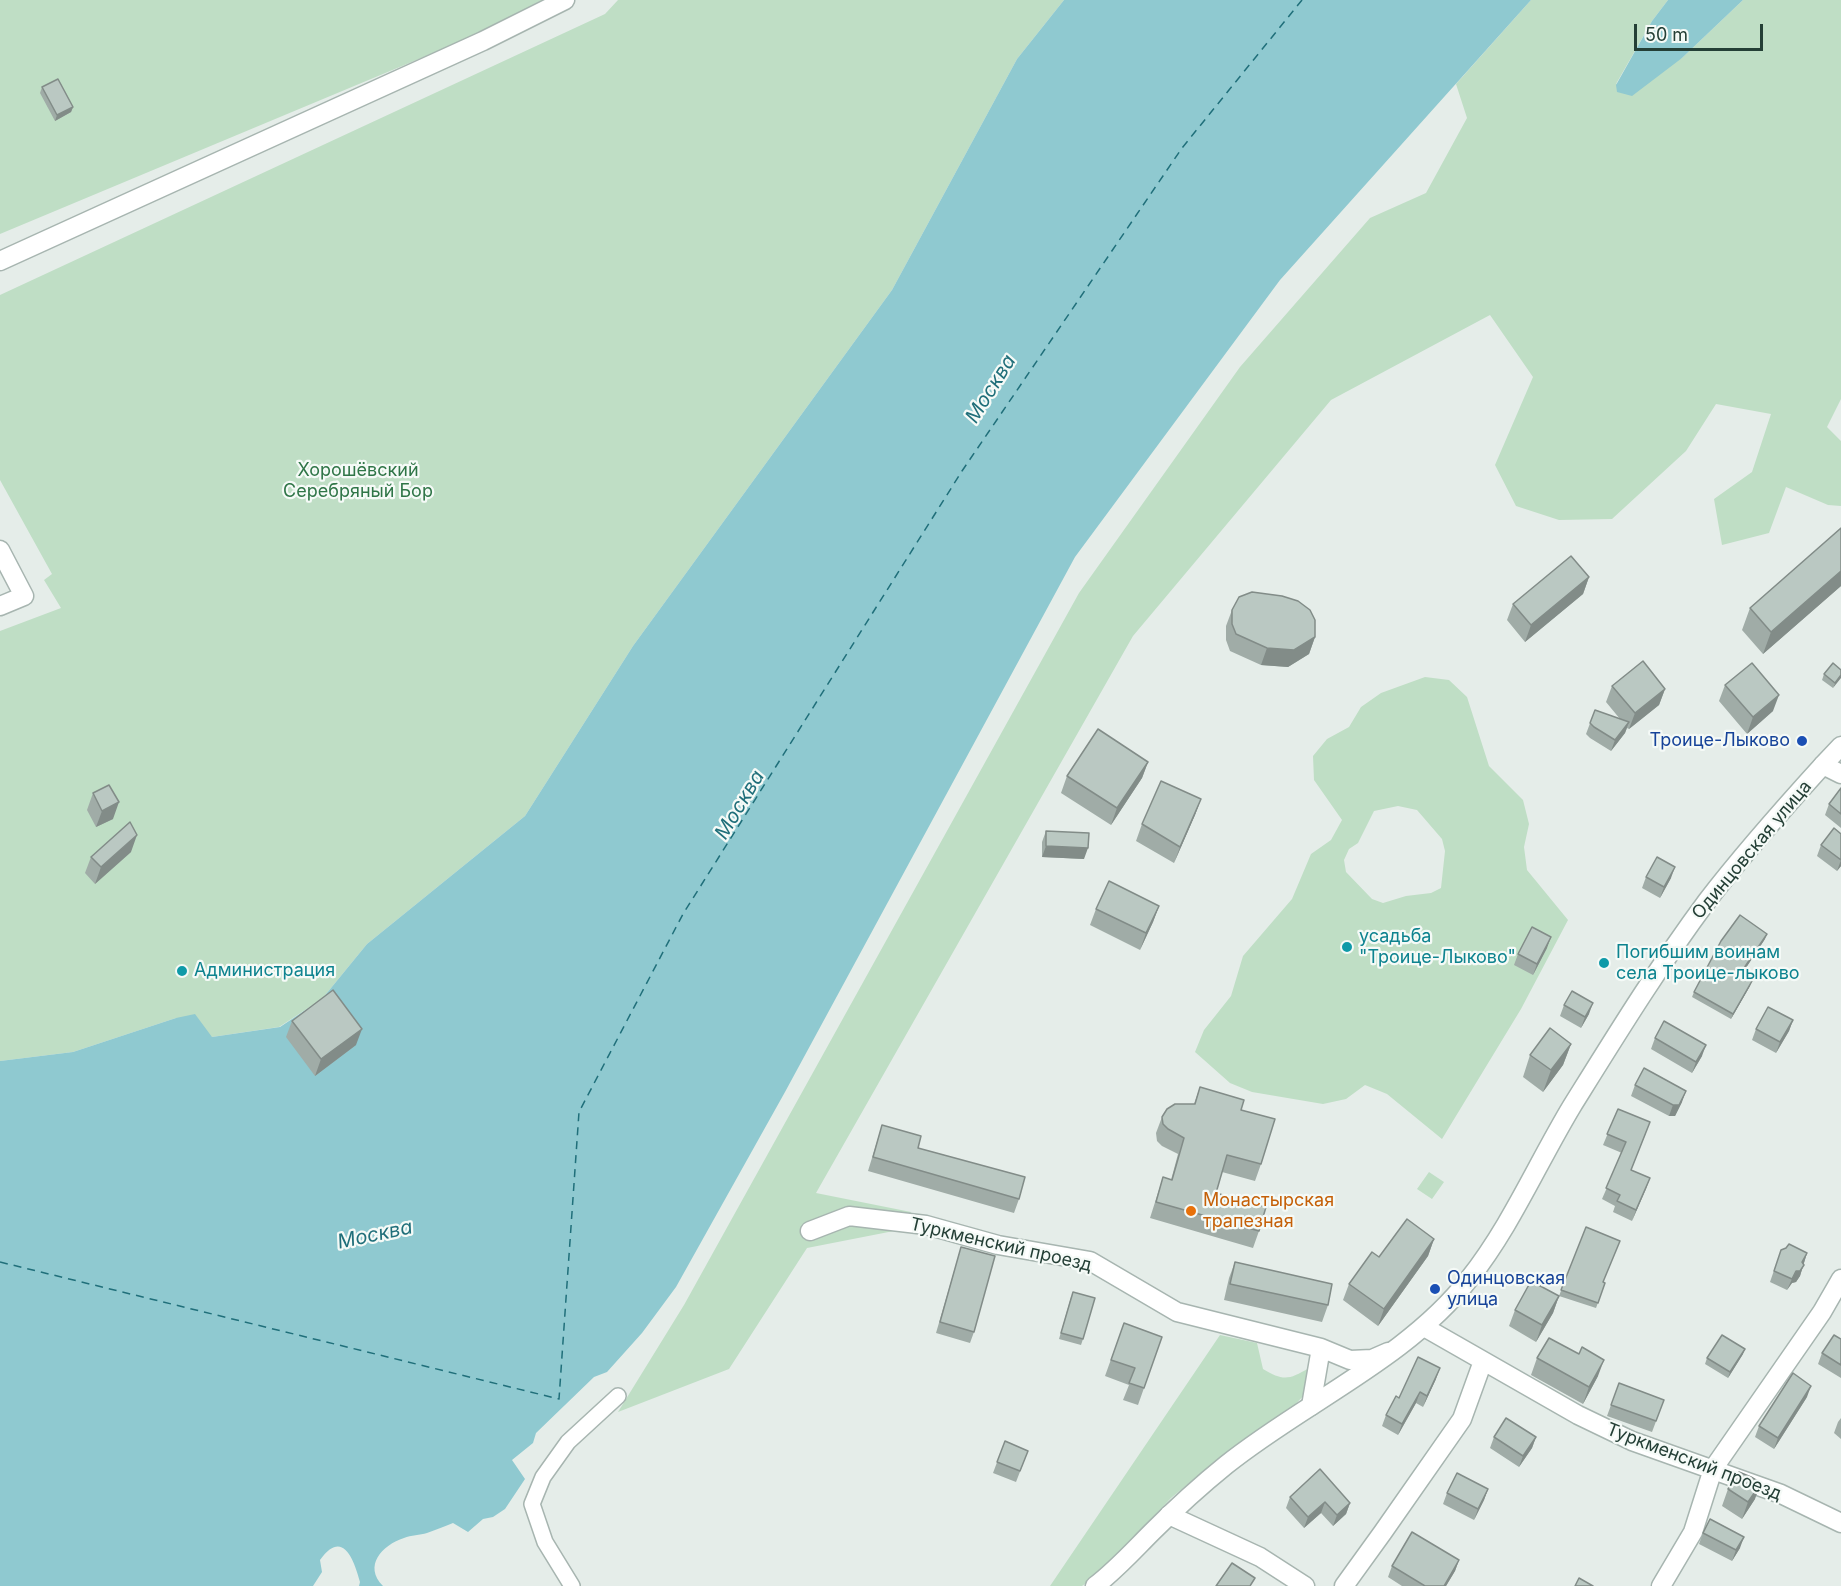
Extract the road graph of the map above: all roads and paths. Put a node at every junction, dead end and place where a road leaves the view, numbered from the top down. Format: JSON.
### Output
{"nodes":[{"id":1,"x":565,"y":0,"type":"edge"},
{"id":2,"x":0,"y":261,"type":"edge"},
{"id":3,"x":0,"y":550,"type":"edge"},
{"id":4,"x":0,"y":606,"type":"edge"},
{"id":5,"x":1841,"y":746,"type":"edge"},
{"id":6,"x":1823,"y":765,"type":"junction"},
{"id":7,"x":1841,"y":774,"type":"edge"},
{"id":8,"x":810,"y":1231,"type":"dead end"},
{"id":9,"x":1841,"y":1279,"type":"edge"},
{"id":10,"x":1424,"y":1327,"type":"junction"},
{"id":11,"x":1321,"y":1348,"type":"junction"},
{"id":12,"x":1390,"y":1352,"type":"junction"},
{"id":13,"x":1483,"y":1360,"type":"junction"},
{"id":14,"x":618,"y":1396,"type":"dead end"},
{"id":15,"x":1311,"y":1406,"type":"junction"},
{"id":16,"x":1713,"y":1469,"type":"junction"},
{"id":17,"x":1169,"y":1515,"type":"junction"},
{"id":18,"x":1841,"y":1523,"type":"edge"},
{"id":19,"x":572,"y":1586,"type":"edge"},
{"id":20,"x":1095,"y":1586,"type":"edge"},
{"id":21,"x":1305,"y":1586,"type":"edge"},
{"id":22,"x":1344,"y":1586,"type":"edge"},
{"id":23,"x":1662,"y":1586,"type":"edge"}],
"edges":[{"from":1,"to":2,"type":"street"},
{"from":3,"to":4,"type":"street"},
{"from":5,"to":6,"type":"street","name":"Одинцовская улица"},
{"from":6,"to":7,"type":"street"},
{"from":6,"to":10,"type":"street","name":"Одинцовская улица"},
{"from":8,"to":11,"type":"street","name":"Туркменский проезд"},
{"from":9,"to":16,"type":"street"},
{"from":10,"to":12,"type":"street","name":"Одинцовская улица"},
{"from":10,"to":13,"type":"street","name":"Туркменский проезд"},
{"from":11,"to":12,"type":"street","name":"Туркменский проезд"},
{"from":11,"to":15,"type":"street"},
{"from":12,"to":15,"type":"street","name":"Одинцовская улица"},
{"from":13,"to":16,"type":"street","name":"Туркменский проезд"},
{"from":13,"to":22,"type":"street"},
{"from":14,"to":19,"type":"street"},
{"from":15,"to":17,"type":"street","name":"Одинцовская улица"},
{"from":16,"to":18,"type":"street","name":"Туркменский проезд"},
{"from":16,"to":23,"type":"street"},
{"from":17,"to":20,"type":"street","name":"Одинцовская улица"},
{"from":17,"to":21,"type":"street"}]}
